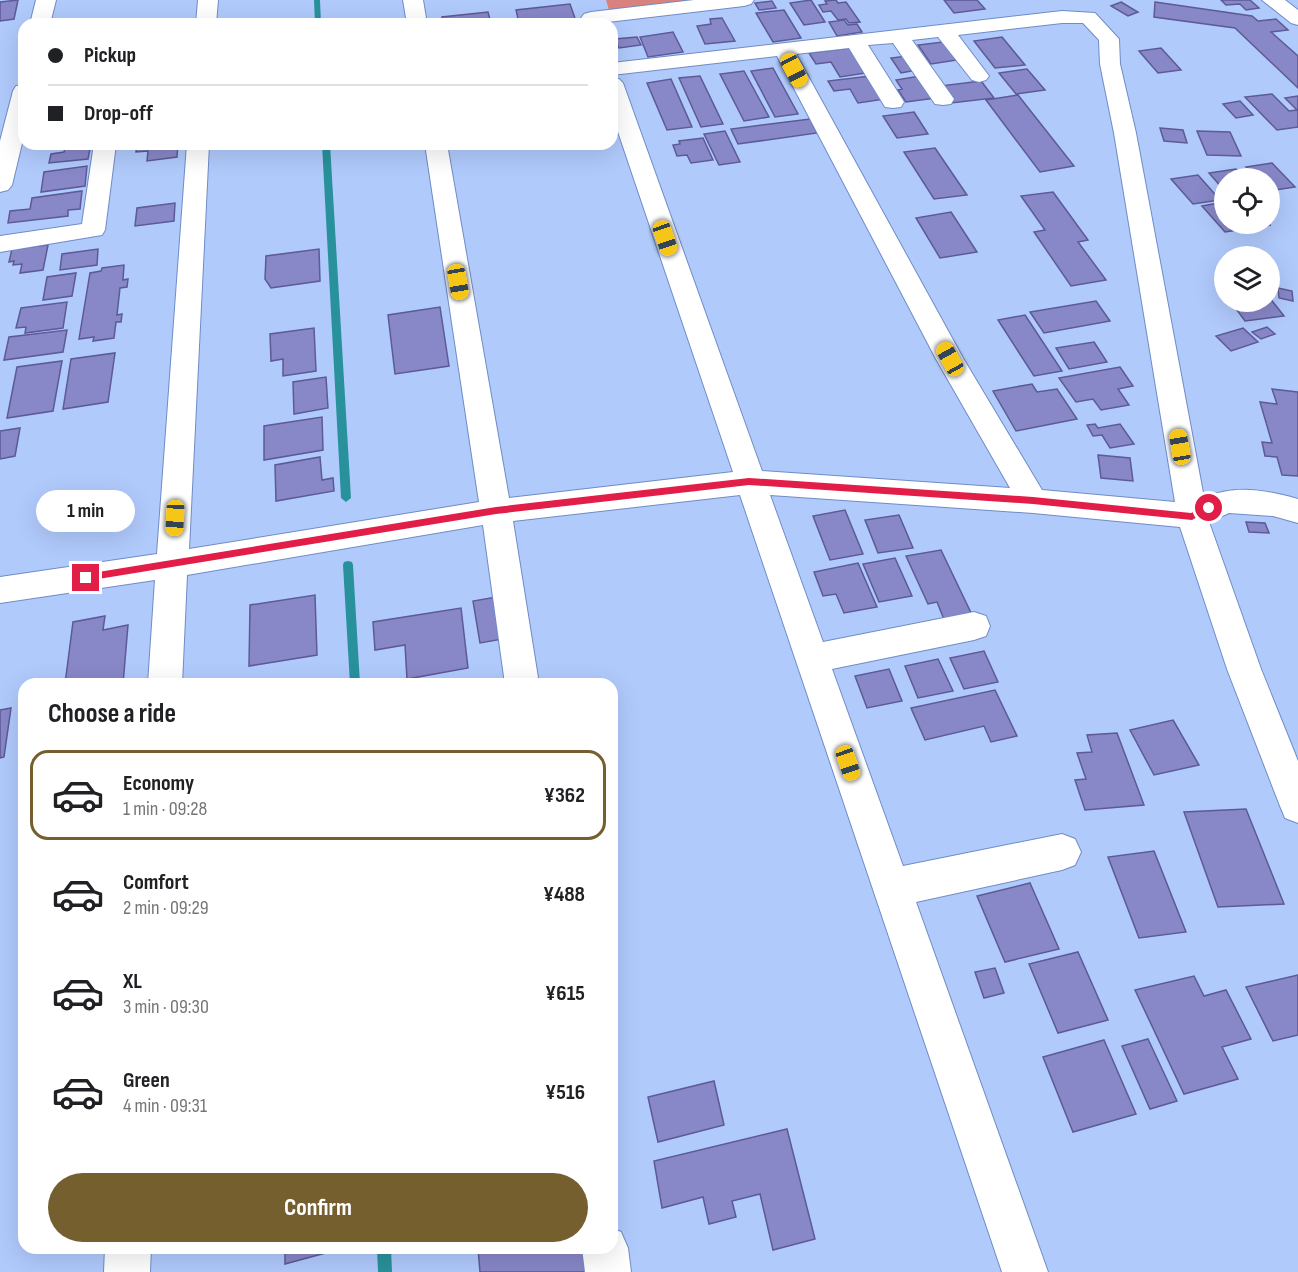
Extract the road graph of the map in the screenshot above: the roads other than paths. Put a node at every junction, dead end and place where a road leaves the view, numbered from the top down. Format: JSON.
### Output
{"nodes":[{"id":1,"x":46,"y":0,"type":"edge"},
{"id":2,"x":208,"y":0,"type":"edge"},
{"id":3,"x":413,"y":0,"type":"edge"},
{"id":4,"x":744,"y":0,"type":"edge"},
{"id":5,"x":1272,"y":0,"type":"edge"},
{"id":6,"x":590,"y":14,"type":"edge"},
{"id":7,"x":42,"y":18,"type":"edge"},
{"id":8,"x":206,"y":18,"type":"edge"},
{"id":9,"x":416,"y":18,"type":"edge"},
{"id":10,"x":1298,"y":19,"type":"edge"},
{"id":11,"x":944,"y":31,"type":"junction"},
{"id":12,"x":899,"y":36,"type":"junction"},
{"id":13,"x":855,"y":41,"type":"junction"},
{"id":14,"x":783,"y":49,"type":"junction"},
{"id":15,"x":618,"y":68,"type":"edge"},
{"id":16,"x":979,"y":76,"type":"dead end"},
{"id":17,"x":943,"y":99,"type":"dead end"},
{"id":18,"x":618,"y":100,"type":"edge"},
{"id":19,"x":893,"y":102,"type":"dead end"},
{"id":20,"x":18,"y":114,"type":"edge"},
{"id":21,"x":12,"y":137,"type":"edge"},
{"id":22,"x":104,"y":150,"type":"edge"},
{"id":23,"x":198,"y":150,"type":"edge"},
{"id":24,"x":437,"y":150,"type":"edge"},
{"id":25,"x":0,"y":185,"type":"edge"},
{"id":26,"x":0,"y":244,"type":"edge"},
{"id":27,"x":749,"y":482,"type":"junction"},
{"id":28,"x":1033,"y":501,"type":"junction"},
{"id":29,"x":1286,"y":508,"type":"edge"},
{"id":30,"x":496,"y":511,"type":"junction"},
{"id":31,"x":1192,"y":516,"type":"junction"},
{"id":32,"x":1298,"y":534,"type":"edge"},
{"id":33,"x":172,"y":565,"type":"junction"},
{"id":34,"x":0,"y":590,"type":"edge"},
{"id":35,"x":974,"y":626,"type":"dead end"},
{"id":36,"x":812,"y":659,"type":"junction"},
{"id":37,"x":165,"y":678,"type":"edge"},
{"id":38,"x":521,"y":678,"type":"edge"},
{"id":39,"x":1298,"y":806,"type":"edge"},
{"id":40,"x":1062,"y":852,"type":"dead end"},
{"id":41,"x":891,"y":888,"type":"junction"},
{"id":42,"x":128,"y":1254,"type":"edge"},
{"id":43,"x":606,"y":1254,"type":"edge"},
{"id":44,"x":126,"y":1272,"type":"edge"},
{"id":45,"x":608,"y":1272,"type":"edge"},
{"id":46,"x":1025,"y":1272,"type":"edge"}],
"edges":[{"from":1,"to":7,"type":"street"},
{"from":2,"to":8,"type":"street"},
{"from":3,"to":9,"type":"street"},
{"from":4,"to":6,"type":"street"},
{"from":5,"to":10,"type":"street"},
{"from":11,"to":12,"type":"street"},
{"from":11,"to":16,"type":"street"},
{"from":11,"to":31,"type":"street"},
{"from":12,"to":13,"type":"street"},
{"from":12,"to":17,"type":"street"},
{"from":13,"to":14,"type":"street"},
{"from":13,"to":19,"type":"street"},
{"from":14,"to":15,"type":"street"},
{"from":14,"to":28,"type":"street"},
{"from":18,"to":27,"type":"street"},
{"from":20,"to":21,"type":"street"},
{"from":21,"to":25,"type":"street"},
{"from":22,"to":26,"type":"street"},
{"from":23,"to":33,"type":"street"},
{"from":24,"to":30,"type":"street"},
{"from":27,"to":28,"type":"street"},
{"from":27,"to":30,"type":"street"},
{"from":27,"to":36,"type":"street"},
{"from":28,"to":31,"type":"street"},
{"from":29,"to":31,"type":"street"},
{"from":29,"to":32,"type":"street"},
{"from":30,"to":33,"type":"street"},
{"from":30,"to":38,"type":"street"},
{"from":31,"to":39,"type":"street"},
{"from":33,"to":34,"type":"street"},
{"from":33,"to":37,"type":"street"},
{"from":35,"to":36,"type":"street"},
{"from":36,"to":41,"type":"street"},
{"from":40,"to":41,"type":"street"},
{"from":41,"to":46,"type":"street"},
{"from":42,"to":44,"type":"street"},
{"from":43,"to":45,"type":"street"}]}
